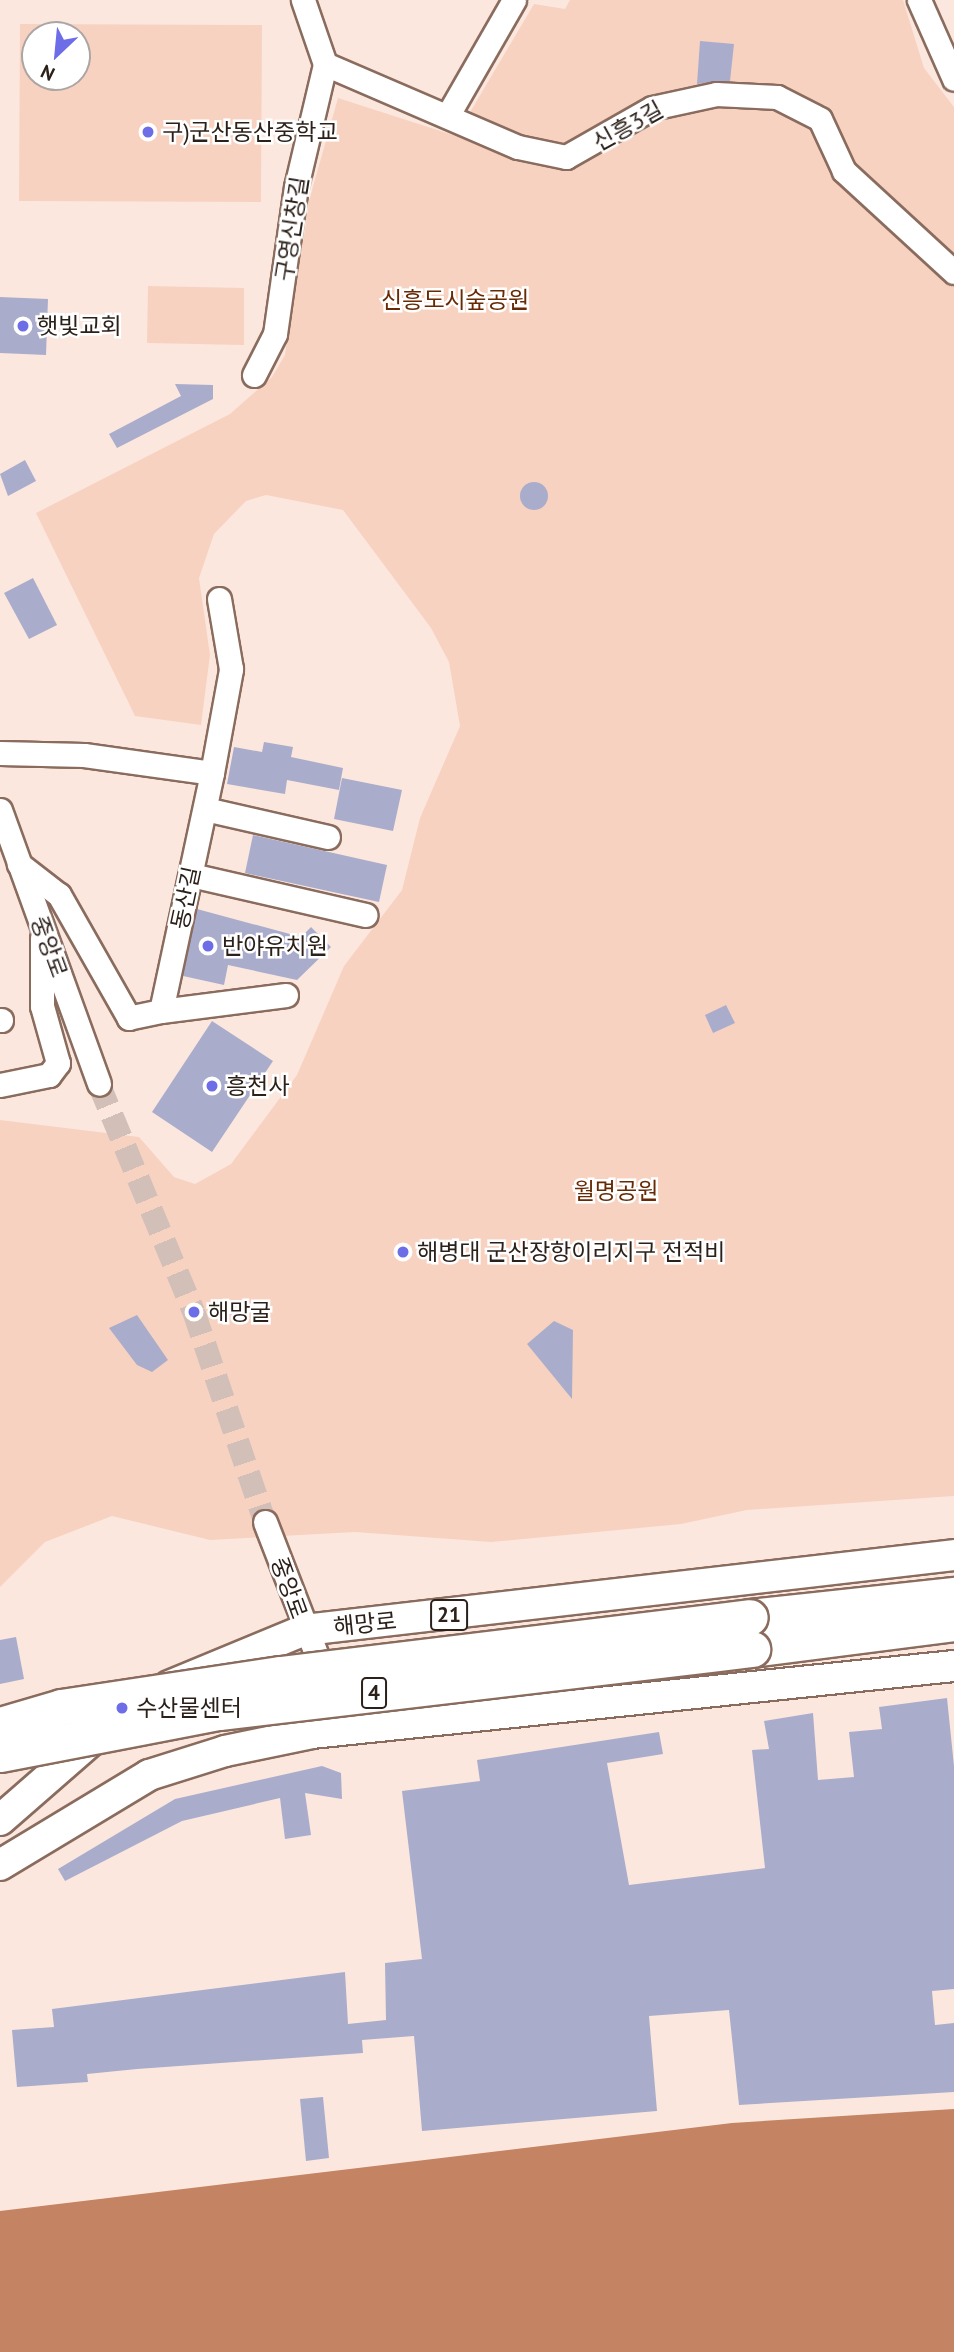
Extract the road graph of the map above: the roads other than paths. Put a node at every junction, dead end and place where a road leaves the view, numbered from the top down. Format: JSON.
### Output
{"nodes":[{"id":1,"x":303,"y":0,"type":"edge"},
{"id":2,"x":514,"y":0,"type":"edge"},
{"id":3,"x":919,"y":0,"type":"edge"},
{"id":4,"x":325,"y":64,"type":"junction"},
{"id":5,"x":954,"y":79,"type":"edge"},
{"id":6,"x":449,"y":113,"type":"junction"},
{"id":7,"x":954,"y":272,"type":"edge"},
{"id":8,"x":254,"y":375,"type":"dead end"},
{"id":9,"x":219,"y":599,"type":"dead end"},
{"id":10,"x":0,"y":753,"type":"edge"},
{"id":11,"x":212,"y":773,"type":"junction"},
{"id":12,"x":205,"y":809,"type":"junction"},
{"id":13,"x":0,"y":810,"type":"edge"},
{"id":14,"x":328,"y":837,"type":"dead end"},
{"id":15,"x":19,"y":864,"type":"junction"},
{"id":16,"x":191,"y":875,"type":"junction"},
{"id":17,"x":365,"y":915,"type":"dead end"},
{"id":18,"x":42,"y":928,"type":"junction"},
{"id":19,"x":286,"y":995,"type":"dead end"},
{"id":20,"x":161,"y":1011,"type":"junction"},
{"id":21,"x":99,"y":1084,"type":"tunnel mouth"},
{"id":22,"x":0,"y":1085,"type":"edge"},
{"id":23,"x":265,"y":1522,"type":"tunnel mouth"},
{"id":24,"x":954,"y":1555,"type":"edge"},
{"id":25,"x":954,"y":1595,"type":"edge"},
{"id":26,"x":480,"y":1612,"type":"junction"},
{"id":27,"x":954,"y":1623,"type":"edge"},
{"id":28,"x":305,"y":1630,"type":"junction"},
{"id":29,"x":751,"y":1633,"type":"junction"},
{"id":30,"x":954,"y":1666,"type":"edge"},
{"id":31,"x":480,"y":1717,"type":"junction"},
{"id":32,"x":0,"y":1725,"type":"edge"},
{"id":33,"x":347,"y":1730,"type":"junction"},
{"id":34,"x":0,"y":1754,"type":"edge"},
{"id":35,"x":0,"y":1820,"type":"edge"},
{"id":36,"x":0,"y":1865,"type":"edge"}],
"edges":[{"from":1,"to":4,"type":"street"},
{"from":2,"to":6,"type":"street"},
{"from":3,"to":5,"type":"street"},
{"from":4,"to":6,"type":"street","name":"신흥3길"},
{"from":4,"to":8,"type":"street","name":"구영신창길"},
{"from":6,"to":7,"type":"street","name":"신흥3길"},
{"from":9,"to":11,"type":"street","name":"동산길"},
{"from":10,"to":11,"type":"street"},
{"from":11,"to":12,"type":"street","name":"동산길"},
{"from":12,"to":14,"type":"street"},
{"from":12,"to":16,"type":"street","name":"동산길"},
{"from":13,"to":15,"type":"street","name":"중앙로"},
{"from":15,"to":18,"type":"street","name":"중앙로"},
{"from":15,"to":20,"type":"street"},
{"from":16,"to":17,"type":"street"},
{"from":16,"to":20,"type":"street","name":"동산길"},
{"from":18,"to":21,"type":"street","name":"중앙로"},
{"from":18,"to":22,"type":"street"},
{"from":19,"to":20,"type":"street"},
{"from":23,"to":28,"type":"street","name":"중앙로"},
{"from":24,"to":26,"type":"main road","name":"해망로","number":"21"},
{"from":25,"to":29,"type":"highway","number":"4"},
{"from":26,"to":28,"type":"main road","name":"해망로","number":"21"},
{"from":26,"to":31,"type":"main road"},
{"from":27,"to":29,"type":"highway","number":"4"},
{"from":28,"to":33,"type":"street","name":"중앙로"},
{"from":28,"to":35,"type":"main road","name":"해망로","number":"21"},
{"from":29,"to":32,"type":"highway","number":"4","bridge":true},
{"from":29,"to":34,"type":"highway","number":"4","bridge":true},
{"from":30,"to":31,"type":"main road"},
{"from":31,"to":33,"type":"main road"},
{"from":33,"to":36,"type":"main road"}]}
